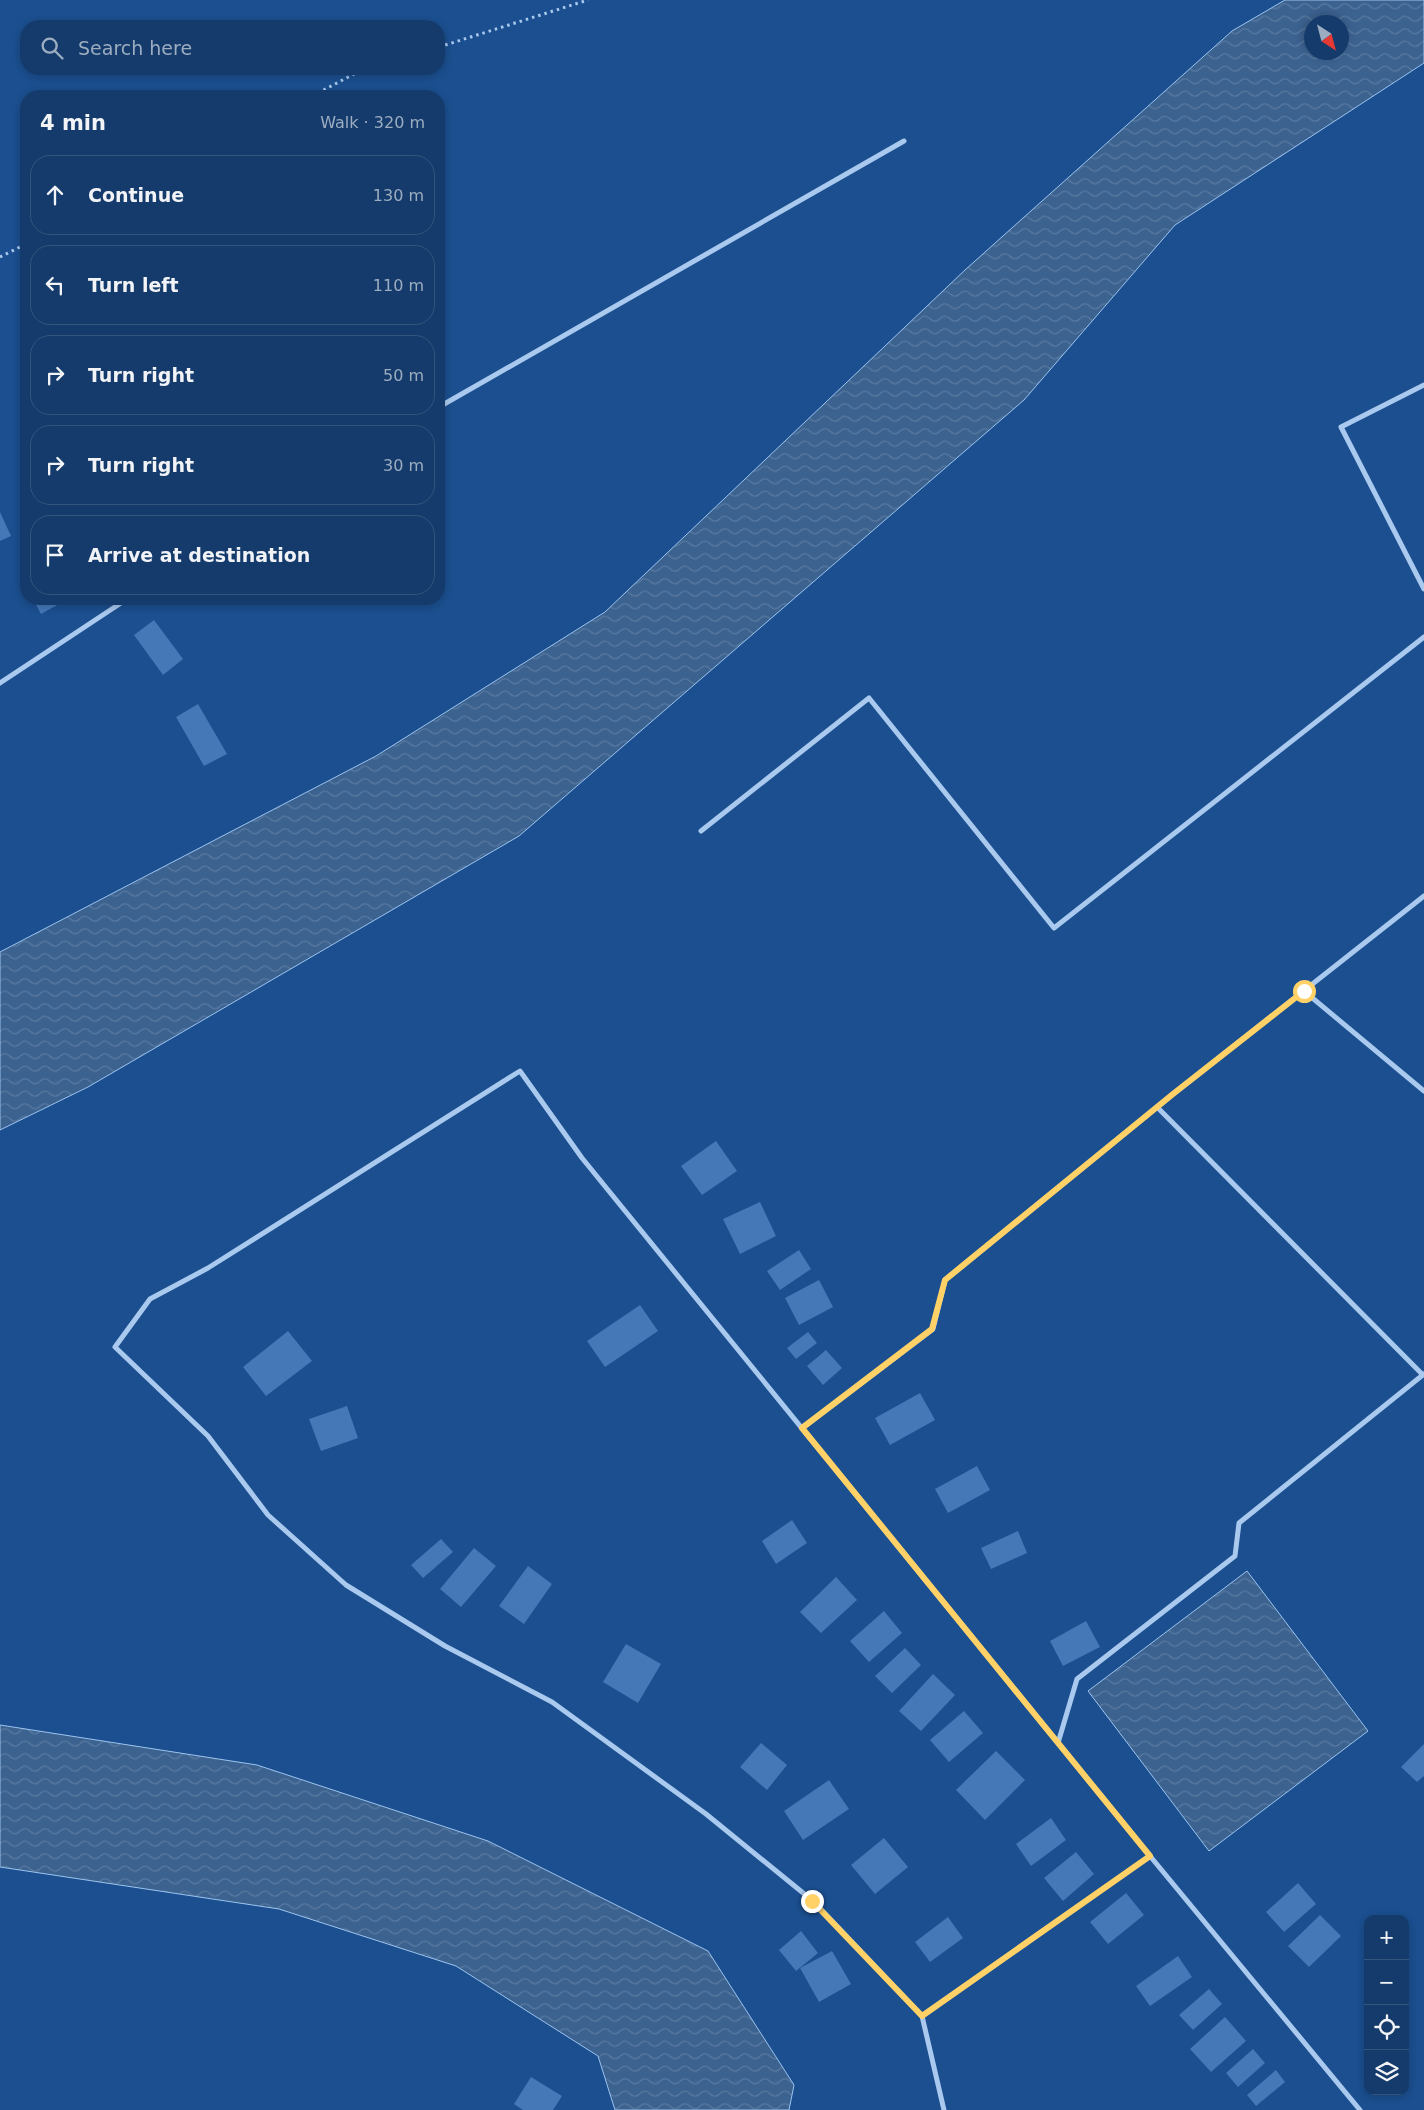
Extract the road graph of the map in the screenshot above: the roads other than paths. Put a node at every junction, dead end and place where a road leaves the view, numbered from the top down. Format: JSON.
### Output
{"nodes":[{"id":1,"x":904,"y":141,"type":"dead end"},
{"id":2,"x":1424,"y":385,"type":"edge"},
{"id":3,"x":445,"y":404,"type":"edge"},
{"id":4,"x":1424,"y":589,"type":"edge"},
{"id":5,"x":118,"y":605,"type":"edge"},
{"id":6,"x":1424,"y":637,"type":"edge"},
{"id":7,"x":0,"y":683,"type":"edge"},
{"id":8,"x":701,"y":831,"type":"dead end"},
{"id":9,"x":1424,"y":896,"type":"edge"},
{"id":10,"x":1304,"y":991,"type":"junction"},
{"id":11,"x":1424,"y":1091,"type":"edge"},
{"id":12,"x":1157,"y":1106,"type":"junction"},
{"id":13,"x":1423,"y":1374,"type":"edge"},
{"id":14,"x":802,"y":1428,"type":"junction"},
{"id":15,"x":1058,"y":1743,"type":"junction"},
{"id":16,"x":1150,"y":1856,"type":"junction"},
{"id":17,"x":922,"y":2016,"type":"junction"},
{"id":18,"x":944,"y":2110,"type":"edge"},
{"id":19,"x":1360,"y":2110,"type":"edge"}],
"edges":[{"from":1,"to":3,"type":"street"},
{"from":2,"to":4,"type":"street"},
{"from":5,"to":7,"type":"street"},
{"from":6,"to":8,"type":"street"},
{"from":9,"to":10,"type":"street"},
{"from":10,"to":11,"type":"street"},
{"from":10,"to":12,"type":"street"},
{"from":12,"to":13,"type":"street"},
{"from":12,"to":14,"type":"street"},
{"from":13,"to":15,"type":"street"},
{"from":14,"to":15,"type":"street"},
{"from":14,"to":17,"type":"street"},
{"from":15,"to":16,"type":"street"},
{"from":16,"to":17,"type":"street"},
{"from":16,"to":19,"type":"street"},
{"from":17,"to":18,"type":"street"}]}
